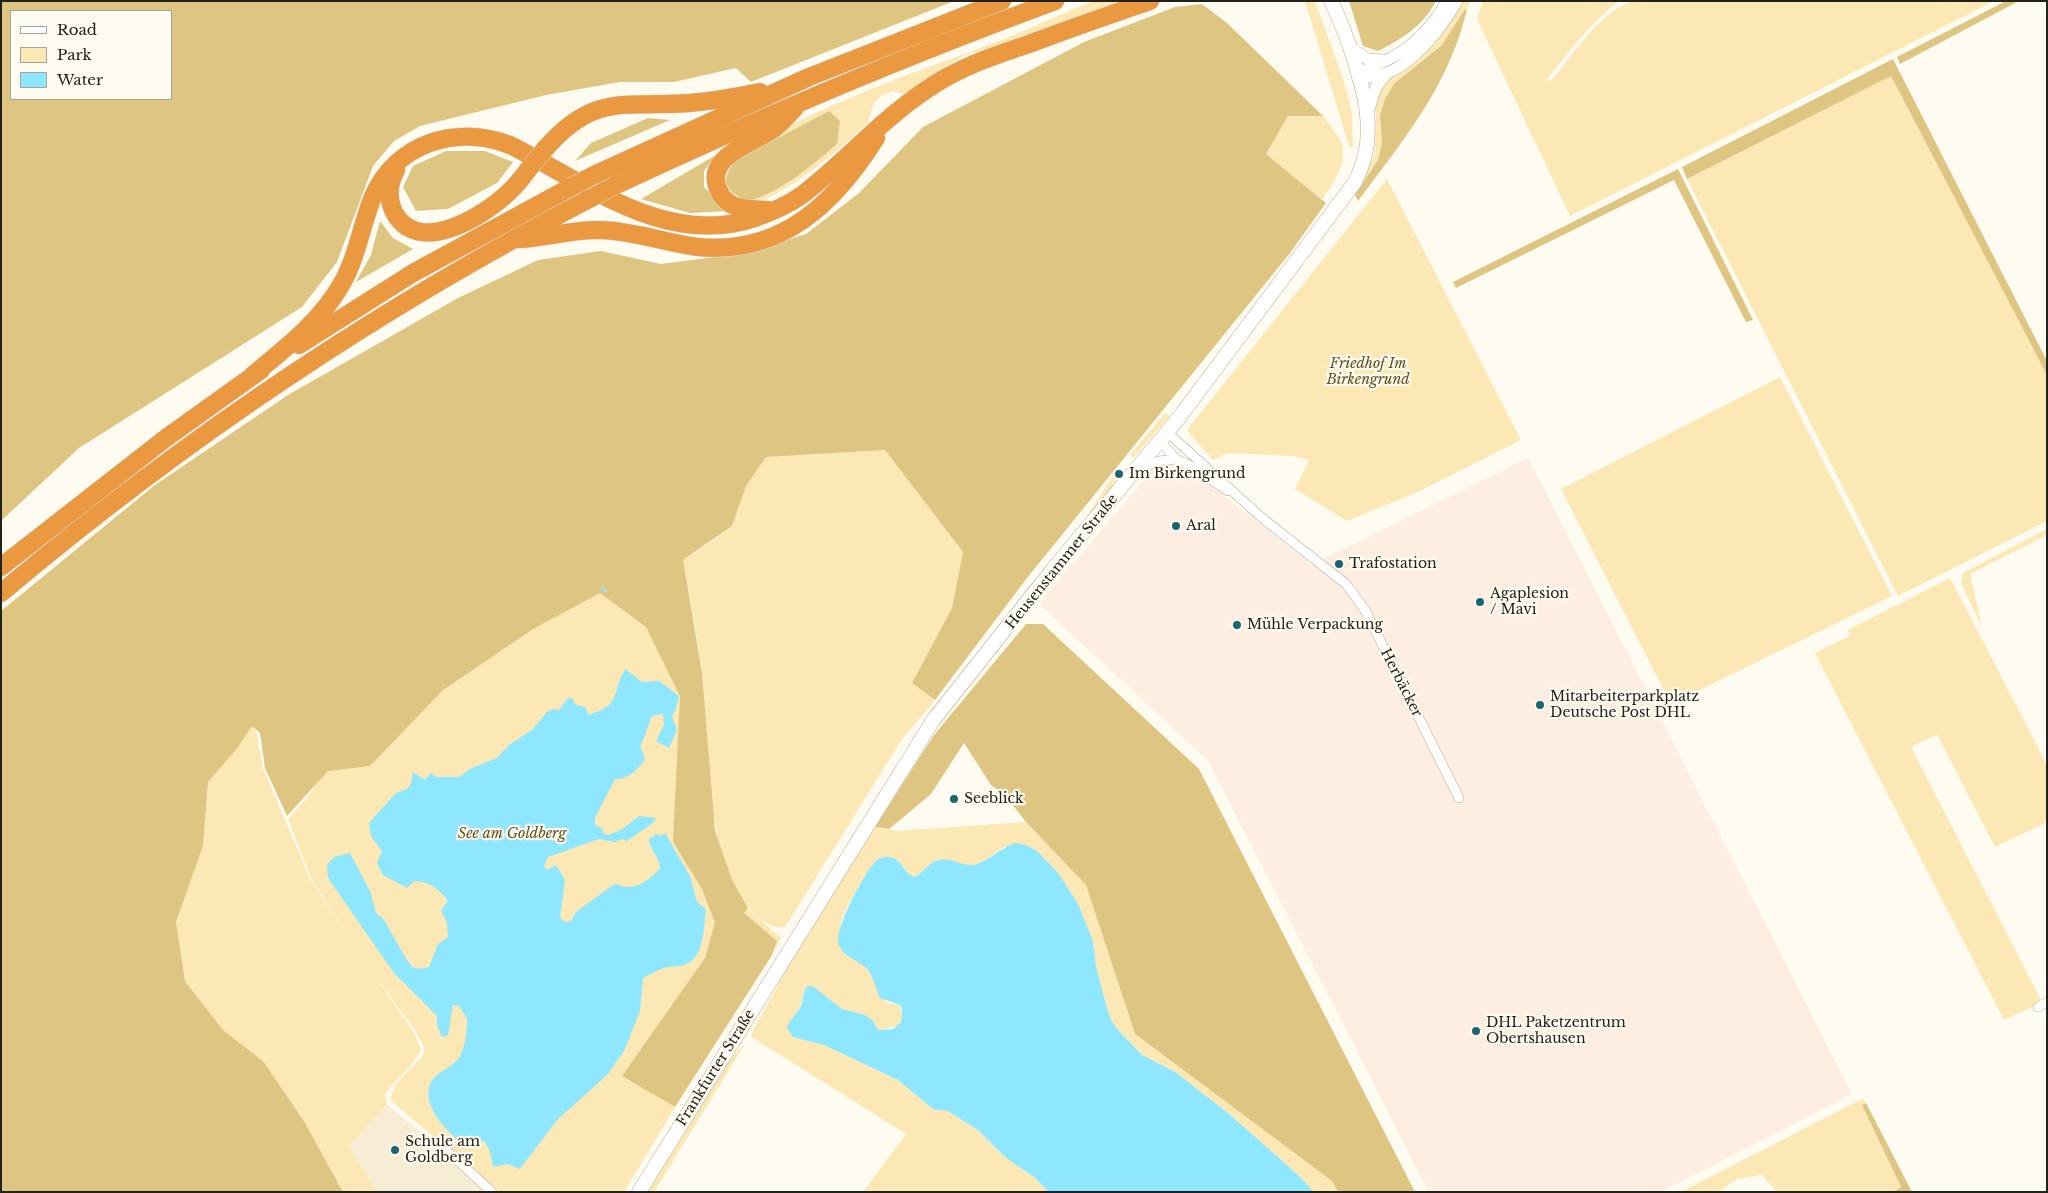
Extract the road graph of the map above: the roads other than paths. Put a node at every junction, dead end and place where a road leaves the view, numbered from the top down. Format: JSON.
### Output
{"nodes":[{"id":1,"x":1002,"y":1,"type":"edge"},
{"id":2,"x":1055,"y":1,"type":"edge"},
{"id":3,"x":1150,"y":1,"type":"edge"},
{"id":4,"x":1447,"y":1,"type":"edge"},
{"id":5,"x":1457,"y":1,"type":"edge"},
{"id":6,"x":1333,"y":4,"type":"edge"},
{"id":7,"x":1348,"y":45,"type":"junction"},
{"id":8,"x":1391,"y":64,"type":"junction"},
{"id":9,"x":1357,"y":76,"type":"junction"},
{"id":10,"x":789,"y":86,"type":"junction"},
{"id":11,"x":803,"y":100,"type":"junction"},
{"id":12,"x":1367,"y":115,"type":"junction"},
{"id":13,"x":891,"y":117,"type":"junction"},
{"id":14,"x":424,"y":145,"type":"junction"},
{"id":15,"x":776,"y":210,"type":"junction"},
{"id":16,"x":512,"y":239,"type":"junction"},
{"id":17,"x":252,"y":376,"type":"junction"},
{"id":18,"x":1163,"y":436,"type":"junction"},
{"id":19,"x":1176,"y":459,"type":"junction"},
{"id":20,"x":1136,"y":471,"type":"junction"},
{"id":21,"x":1233,"y":492,"type":"junction"},
{"id":22,"x":1,"y":568,"type":"edge"},
{"id":23,"x":1,"y":593,"type":"edge"},
{"id":24,"x":1459,"y":798,"type":"dead end"},
{"id":25,"x":792,"y":944,"type":"joint"},
{"id":26,"x":2047,"y":1002,"type":"edge"},
{"id":27,"x":2038,"y":1007,"type":"dead end"},
{"id":28,"x":447,"y":1151,"type":"dead end"},
{"id":29,"x":492,"y":1192,"type":"edge"},
{"id":30,"x":639,"y":1192,"type":"edge"}],
"edges":[{"from":1,"to":10,"type":"highway"},
{"from":2,"to":11,"type":"highway"},
{"from":3,"to":13,"type":"highway"},
{"from":4,"to":8,"type":"street"},
{"from":5,"to":8,"type":"street"},
{"from":6,"to":7,"type":"main road","name":"Heusenstammer Straße"},
{"from":7,"to":8,"type":"street"},
{"from":7,"to":9,"type":"main road","name":"Heusenstammer Straße"},
{"from":8,"to":9,"type":"street"},
{"from":8,"to":12,"type":"street"},
{"from":9,"to":12,"type":"main road","name":"Heusenstammer Straße"},
{"from":10,"to":14,"type":"highway","bridge":true},
{"from":10,"to":17,"type":"highway","bridge":true},
{"from":11,"to":15,"type":"highway"},
{"from":11,"to":16,"type":"highway","bridge":true},
{"from":12,"to":18,"type":"main road","name":"Heusenstammer Straße"},
{"from":13,"to":15,"type":"highway"},
{"from":13,"to":16,"type":"highway"},
{"from":14,"to":15,"type":"highway"},
{"from":14,"to":17,"type":"highway"},
{"from":16,"to":23,"type":"highway"},
{"from":17,"to":22,"type":"highway"},
{"from":18,"to":19,"type":"street"},
{"from":18,"to":20,"type":"main road","name":"Heusenstammer Straße"},
{"from":18,"to":21,"type":"street"},
{"from":19,"to":20,"type":"street"},
{"from":19,"to":21,"type":"street"},
{"from":20,"to":25,"type":"main road","name":"Heusenstammer Straße"},
{"from":21,"to":24,"type":"street","name":"Herbäcker"},
{"from":25,"to":30,"type":"main road","name":"Frankfurter Straße"},
{"from":26,"to":27,"type":"street"},
{"from":28,"to":29,"type":"street"}]}
